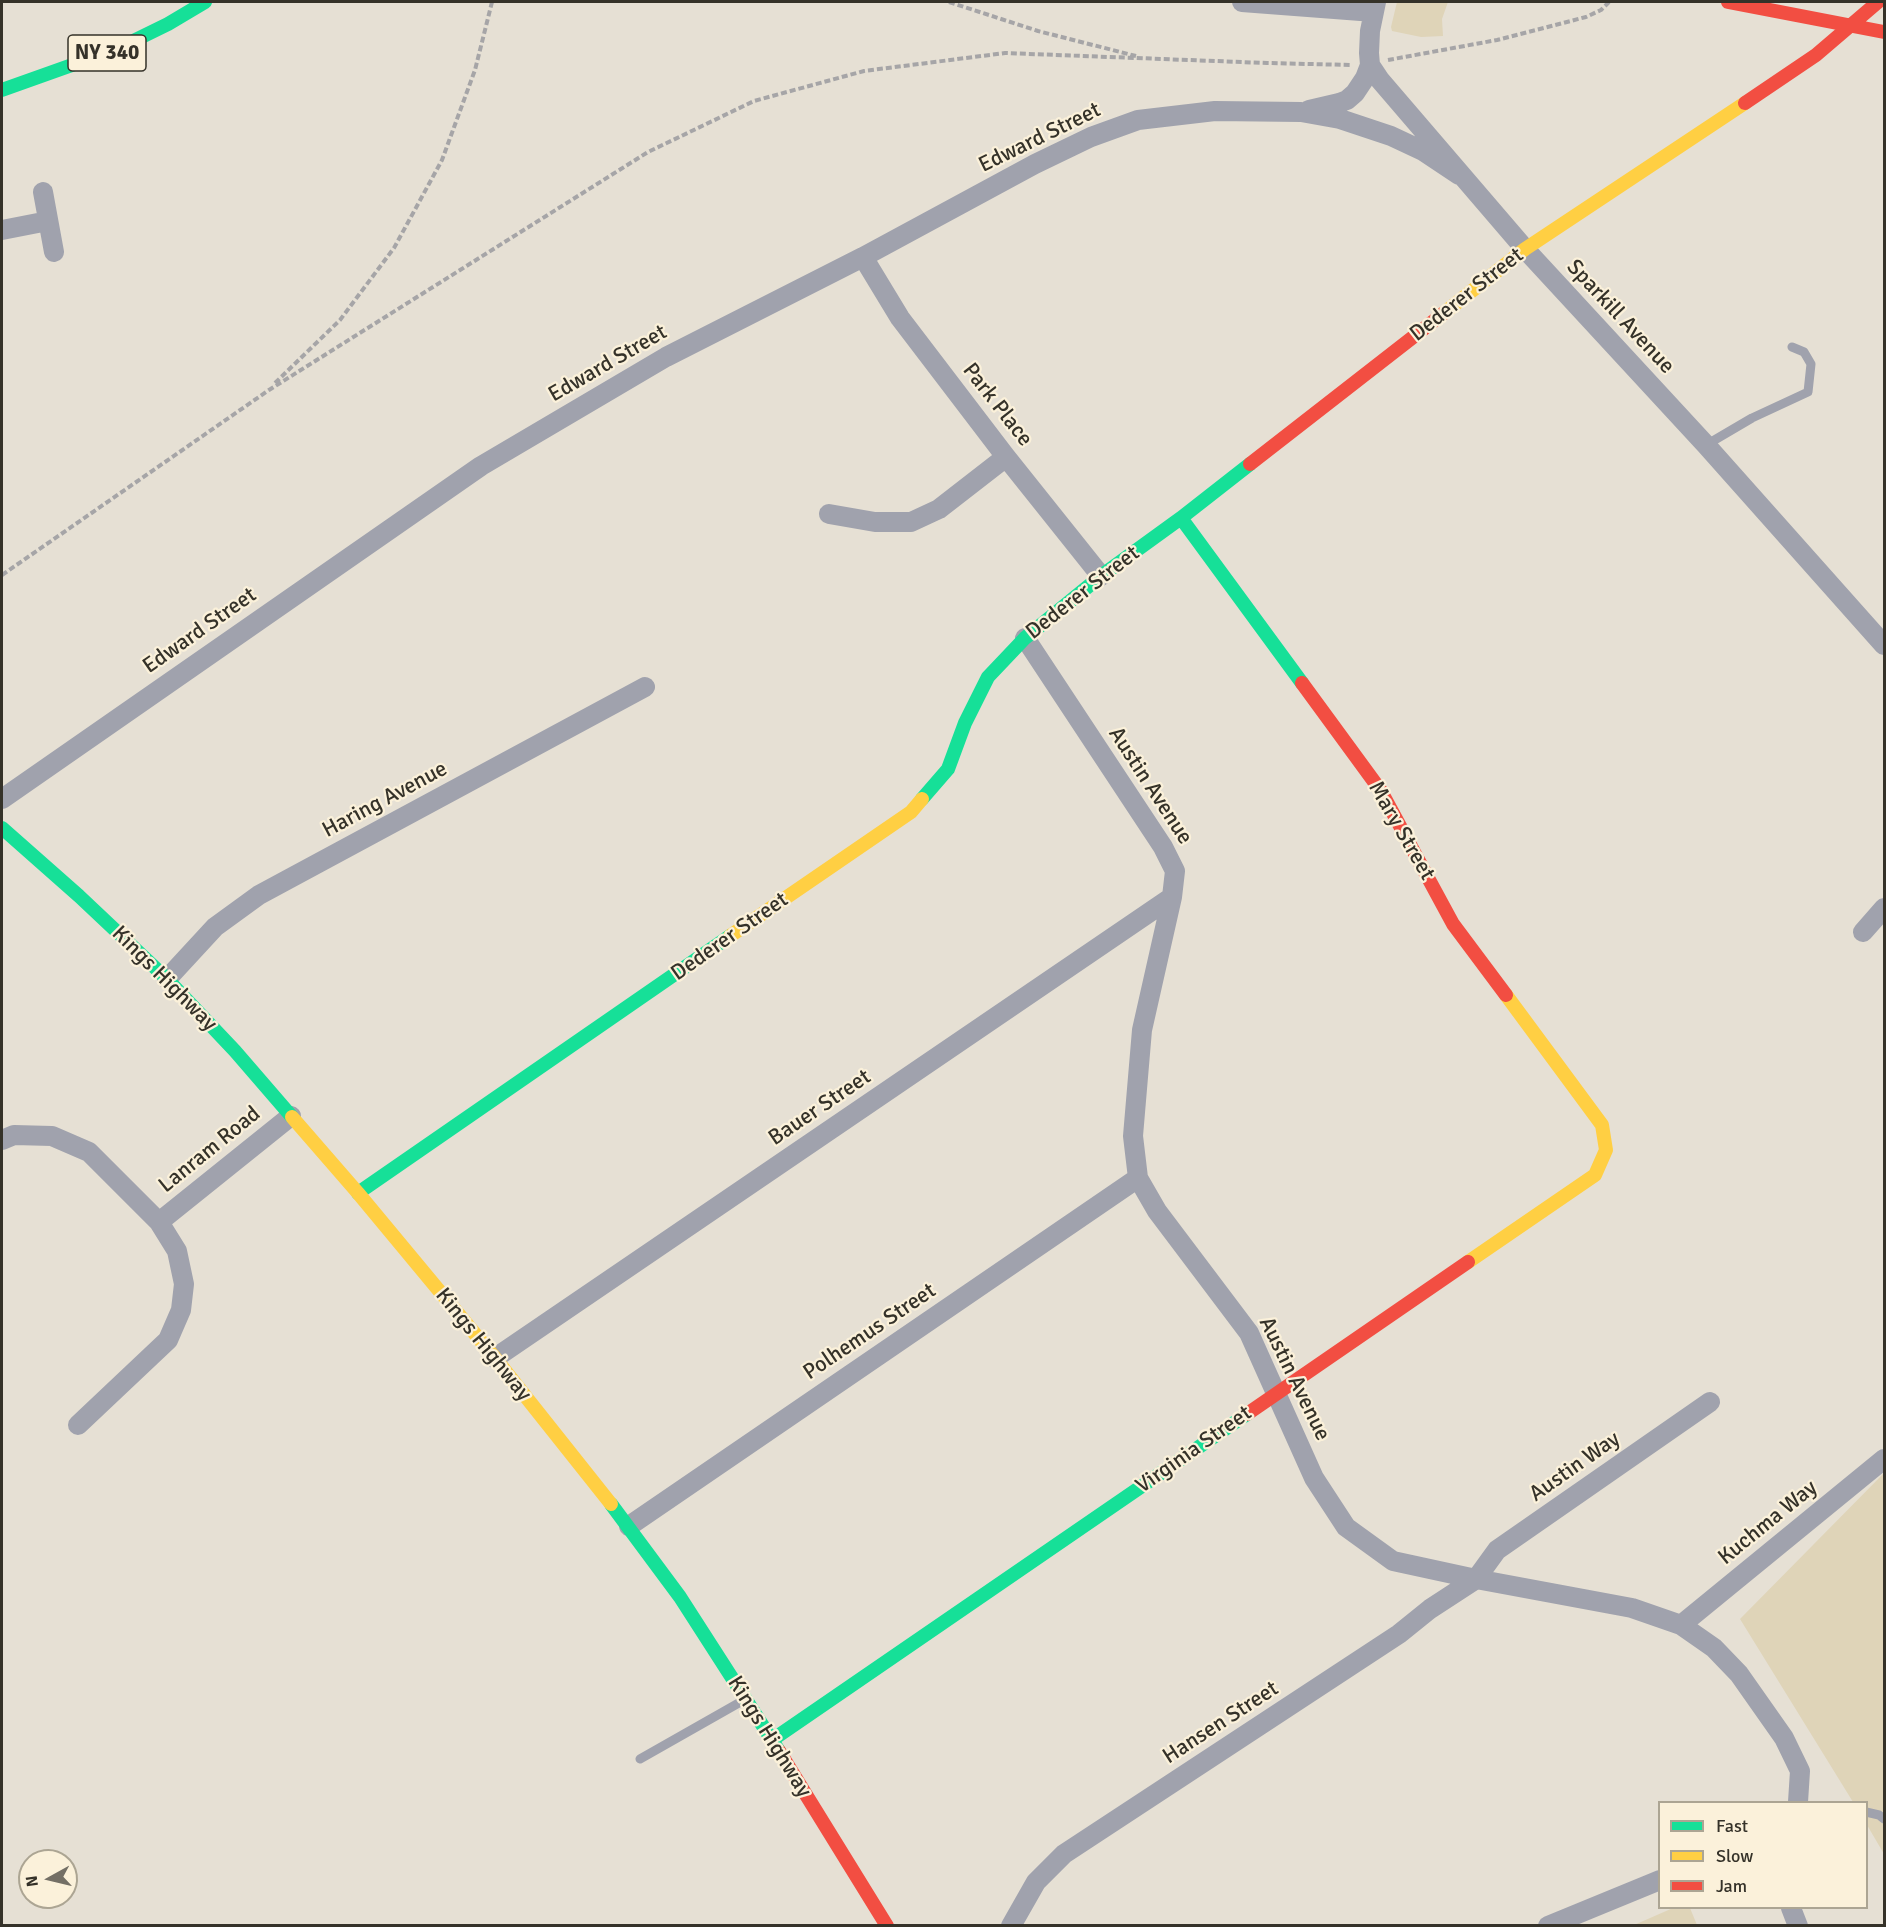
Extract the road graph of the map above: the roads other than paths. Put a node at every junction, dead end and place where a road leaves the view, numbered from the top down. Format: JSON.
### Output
{"nodes":[{"id":1,"x":1242,"y":2,"type":"edge"},
{"id":2,"x":1728,"y":2,"type":"edge"},
{"id":3,"x":1878,"y":2,"type":"edge"},
{"id":4,"x":195,"y":4,"type":"edge"},
{"id":5,"x":1375,"y":7,"type":"edge"},
{"id":6,"x":1850,"y":25,"type":"junction"},
{"id":7,"x":1884,"y":32,"type":"edge"},
{"id":8,"x":1369,"y":64,"type":"junction"},
{"id":9,"x":2,"y":90,"type":"edge"},
{"id":10,"x":1300,"y":112,"type":"junction"},
{"id":11,"x":1459,"y":175,"type":"junction"},
{"id":12,"x":43,"y":192,"type":"dead end"},
{"id":13,"x":48,"y":221,"type":"junction"},
{"id":14,"x":2,"y":230,"type":"edge"},
{"id":15,"x":1525,"y":249,"type":"junction"},
{"id":16,"x":54,"y":252,"type":"dead end"},
{"id":17,"x":863,"y":257,"type":"junction"},
{"id":18,"x":1792,"y":347,"type":"dead end"},
{"id":19,"x":1706,"y":445,"type":"junction"},
{"id":20,"x":1006,"y":457,"type":"junction"},
{"id":21,"x":829,"y":514,"type":"dead end"},
{"id":22,"x":1181,"y":518,"type":"junction"},
{"id":23,"x":1101,"y":576,"type":"junction"},
{"id":24,"x":1025,"y":638,"type":"junction"},
{"id":25,"x":1884,"y":645,"type":"edge"},
{"id":26,"x":645,"y":687,"type":"dead end"},
{"id":27,"x":2,"y":799,"type":"edge"},
{"id":28,"x":2,"y":828,"type":"edge"},
{"id":29,"x":1172,"y":897,"type":"junction"},
{"id":30,"x":1884,"y":908,"type":"edge"},
{"id":31,"x":1863,"y":933,"type":"dead end"},
{"id":32,"x":167,"y":979,"type":"junction"},
{"id":33,"x":291,"y":1116,"type":"junction"},
{"id":34,"x":2,"y":1140,"type":"edge"},
{"id":35,"x":1606,"y":1150,"type":"joint"},
{"id":36,"x":1138,"y":1178,"type":"junction"},
{"id":37,"x":358,"y":1193,"type":"junction"},
{"id":38,"x":159,"y":1222,"type":"junction"},
{"id":39,"x":495,"y":1358,"type":"junction"},
{"id":40,"x":1276,"y":1393,"type":"junction"},
{"id":41,"x":1710,"y":1402,"type":"dead end"},
{"id":42,"x":78,"y":1425,"type":"dead end"},
{"id":43,"x":1884,"y":1459,"type":"edge"},
{"id":44,"x":629,"y":1526,"type":"junction"},
{"id":45,"x":1476,"y":1579,"type":"junction"},
{"id":46,"x":1681,"y":1625,"type":"junction"},
{"id":47,"x":746,"y":1698,"type":"junction"},
{"id":48,"x":772,"y":1740,"type":"junction"},
{"id":49,"x":640,"y":1759,"type":"dead end"},
{"id":50,"x":1798,"y":1801,"type":"edge"},
{"id":51,"x":1868,"y":1812,"type":"edge"},
{"id":52,"x":1884,"y":1819,"type":"edge"},
{"id":53,"x":1658,"y":1880,"type":"edge"},
{"id":54,"x":1791,"y":1909,"type":"edge"},
{"id":55,"x":888,"y":1926,"type":"edge"},
{"id":56,"x":1011,"y":1926,"type":"edge"},
{"id":57,"x":1548,"y":1926,"type":"edge"},
{"id":58,"x":1798,"y":1926,"type":"edge"}],
"edges":[{"from":1,"to":5,"type":"street"},
{"from":2,"to":6,"type":"street"},
{"from":3,"to":6,"type":"street","name":"Dederer Street"},
{"from":4,"to":9,"type":"street","number":"NY 340"},
{"from":5,"to":8,"type":"street"},
{"from":6,"to":7,"type":"street"},
{"from":6,"to":15,"type":"street","name":"Dederer Street"},
{"from":8,"to":10,"type":"street"},
{"from":8,"to":11,"type":"street","name":"Sparkill Avenue"},
{"from":10,"to":11,"type":"street"},
{"from":10,"to":17,"type":"street","name":"Edward Street"},
{"from":11,"to":15,"type":"street","name":"Sparkill Avenue"},
{"from":12,"to":13,"type":"street"},
{"from":13,"to":14,"type":"street"},
{"from":13,"to":16,"type":"street"},
{"from":15,"to":19,"type":"street","name":"Sparkill Avenue"},
{"from":15,"to":22,"type":"street","name":"Dederer Street"},
{"from":17,"to":20,"type":"street","name":"Park Place"},
{"from":17,"to":27,"type":"street","name":"Edward Street"},
{"from":18,"to":19,"type":"lane"},
{"from":19,"to":25,"type":"street","name":"Sparkill Avenue"},
{"from":20,"to":21,"type":"street"},
{"from":20,"to":23,"type":"street","name":"Park Place"},
{"from":22,"to":23,"type":"street","name":"Dederer Street"},
{"from":22,"to":35,"type":"street","name":"Mary Street"},
{"from":23,"to":24,"type":"street","name":"Dederer Street"},
{"from":24,"to":29,"type":"street","name":"Austin Avenue"},
{"from":24,"to":37,"type":"street","name":"Dederer Street"},
{"from":26,"to":32,"type":"street","name":"Haring Avenue"},
{"from":28,"to":32,"type":"street","name":"Kings Highway"},
{"from":29,"to":36,"type":"street","name":"Austin Avenue"},
{"from":29,"to":39,"type":"street","name":"Bauer Street"},
{"from":30,"to":31,"type":"street"},
{"from":32,"to":33,"type":"street","name":"Kings Highway"},
{"from":33,"to":37,"type":"street","name":"Kings Highway"},
{"from":33,"to":38,"type":"street","name":"Lanram Road"},
{"from":34,"to":38,"type":"street"},
{"from":35,"to":40,"type":"street","name":"Virginia Street"},
{"from":36,"to":40,"type":"street","name":"Austin Avenue"},
{"from":36,"to":44,"type":"street","name":"Polhemus Street"},
{"from":37,"to":39,"type":"street","name":"Kings Highway"},
{"from":38,"to":42,"type":"street"},
{"from":39,"to":44,"type":"street","name":"Kings Highway"},
{"from":40,"to":45,"type":"street","name":"Austin Avenue"},
{"from":40,"to":48,"type":"street","name":"Virginia Street"},
{"from":41,"to":45,"type":"street","name":"Austin Way"},
{"from":43,"to":46,"type":"street","name":"Kuchma Way"},
{"from":44,"to":47,"type":"street","name":"Kings Highway"},
{"from":45,"to":46,"type":"street","name":"Austin Avenue"},
{"from":45,"to":56,"type":"street","name":"Hansen Street"},
{"from":46,"to":50,"type":"street","name":"Austin Avenue"},
{"from":47,"to":48,"type":"street","name":"Kings Highway"},
{"from":47,"to":49,"type":"lane"},
{"from":48,"to":55,"type":"street","name":"Kings Highway"},
{"from":51,"to":52,"type":"lane"},
{"from":53,"to":57,"type":"street"},
{"from":54,"to":58,"type":"street"}]}
